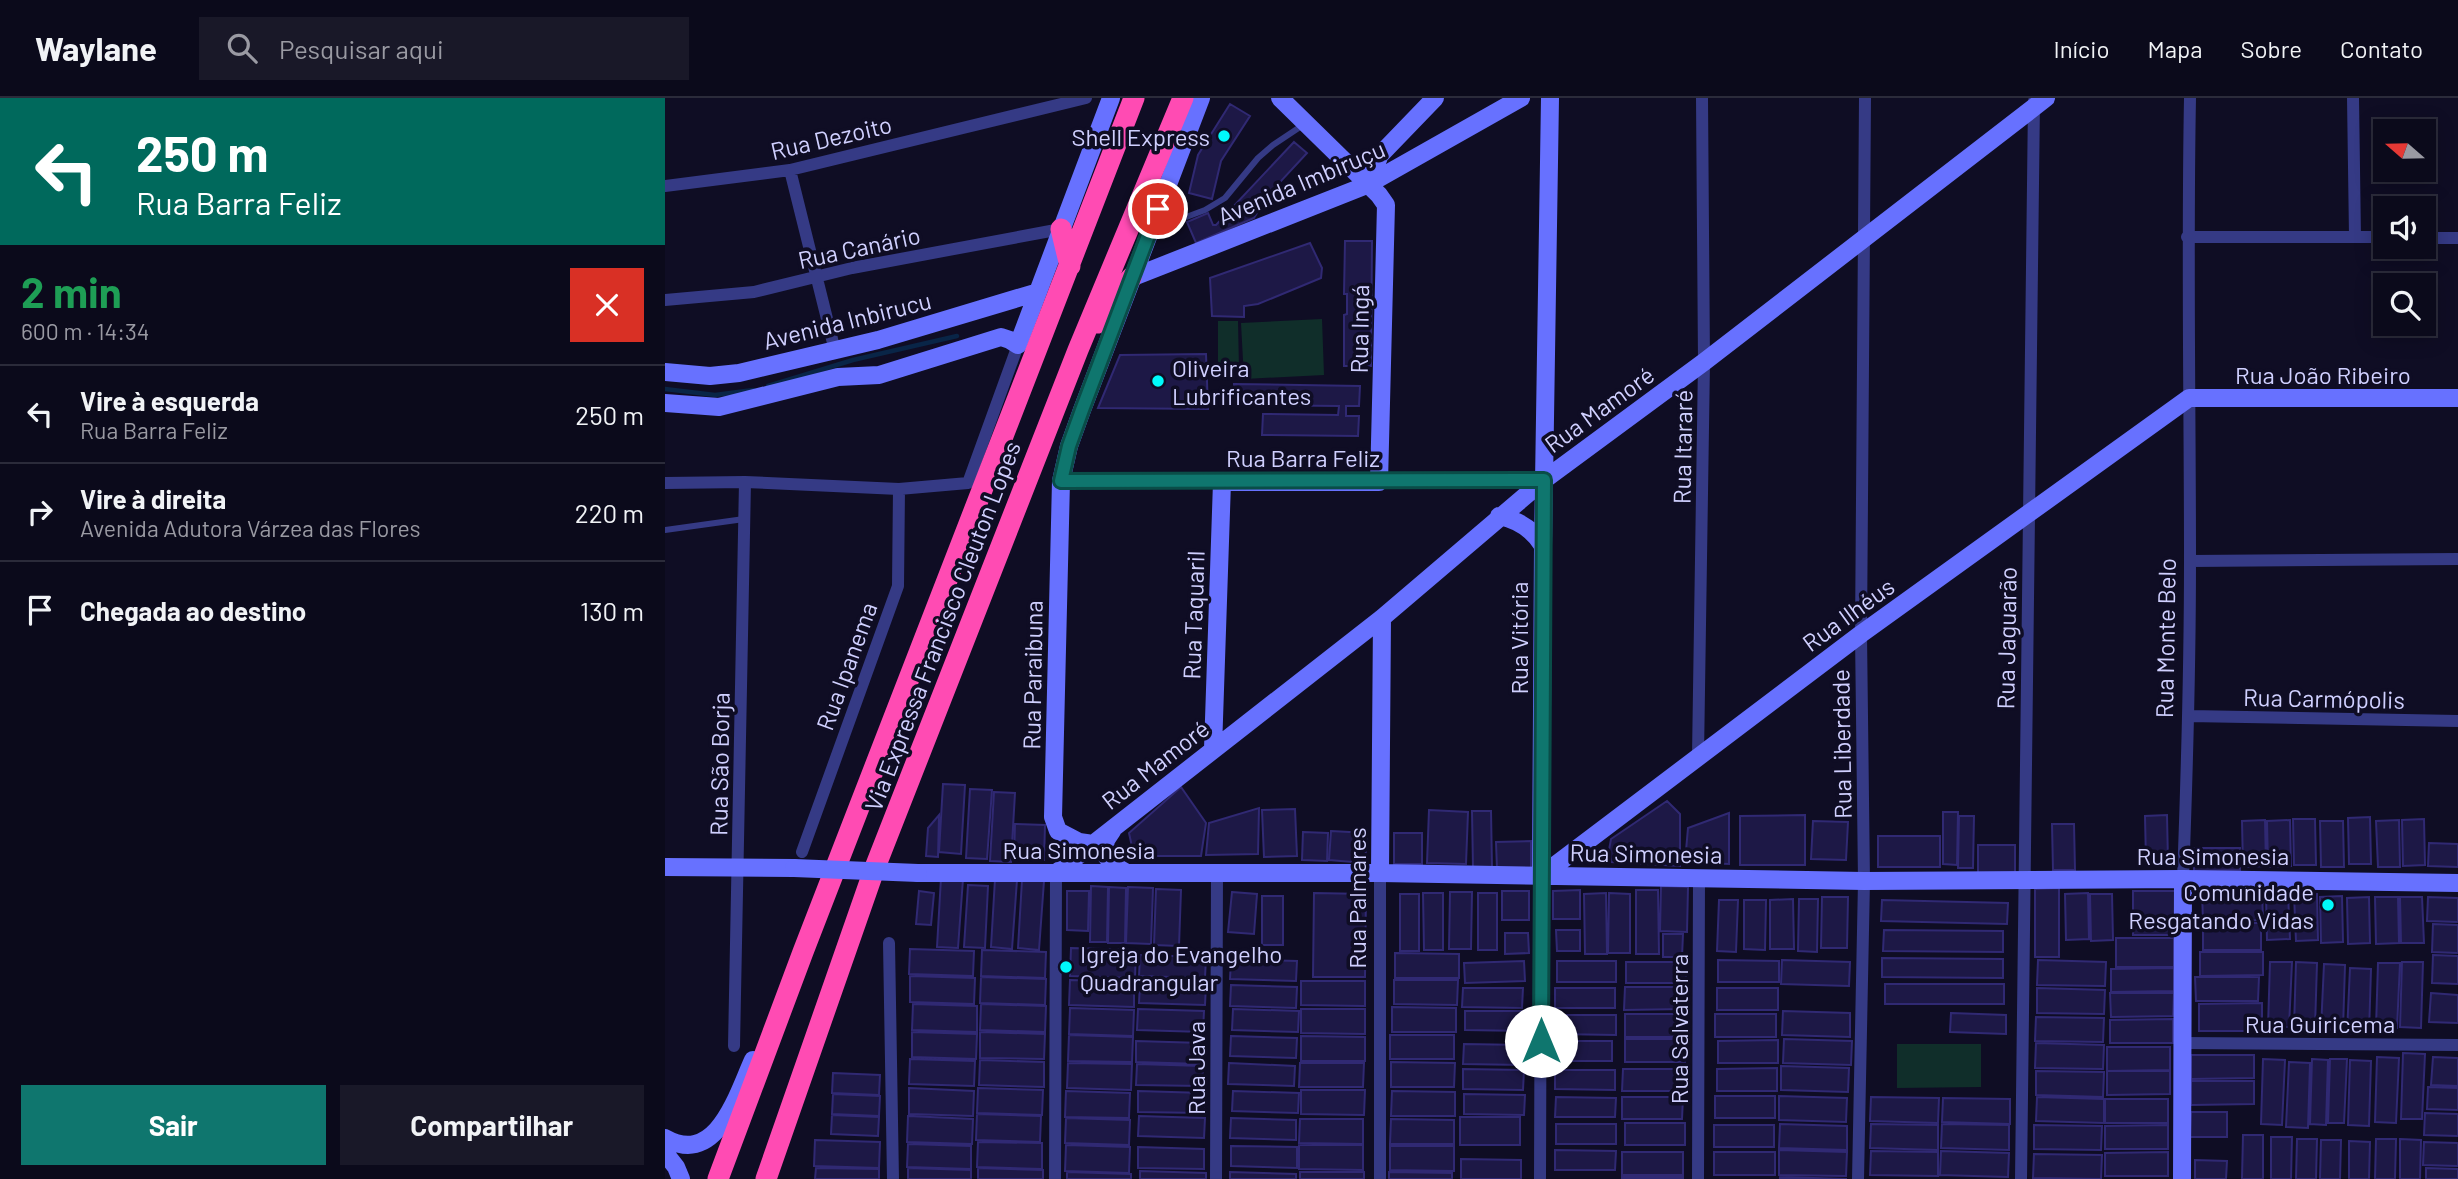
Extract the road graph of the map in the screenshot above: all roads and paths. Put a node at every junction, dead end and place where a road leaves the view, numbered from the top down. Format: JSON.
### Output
{"nodes":[{"id":1,"x":1086,"y":98,"type":"edge"},
{"id":2,"x":1111,"y":98,"type":"edge"},
{"id":3,"x":1135,"y":98,"type":"edge"},
{"id":4,"x":1183,"y":98,"type":"edge"},
{"id":5,"x":1201,"y":98,"type":"edge"},
{"id":6,"x":1280,"y":98,"type":"edge"},
{"id":7,"x":1435,"y":98,"type":"edge"},
{"id":8,"x":1521,"y":98,"type":"edge"},
{"id":9,"x":1550,"y":98,"type":"edge"},
{"id":10,"x":1702,"y":98,"type":"edge"},
{"id":11,"x":1865,"y":98,"type":"edge"},
{"id":12,"x":2190,"y":98,"type":"edge"},
{"id":13,"x":2353,"y":98,"type":"edge"},
{"id":14,"x":2037,"y":101,"type":"edge"},
{"id":15,"x":1307,"y":122,"type":"junction"},
{"id":16,"x":790,"y":170,"type":"junction"},
{"id":17,"x":1367,"y":185,"type":"junction"},
{"id":18,"x":665,"y":186,"type":"edge"},
{"id":19,"x":1061,"y":229,"type":"junction"},
{"id":20,"x":1149,"y":231,"type":"junction"},
{"id":21,"x":1864,"y":237,"type":"junction"},
{"id":22,"x":2187,"y":237,"type":"junction"},
{"id":23,"x":2355,"y":237,"type":"junction"},
{"id":24,"x":2373,"y":237,"type":"edge"},
{"id":25,"x":2436,"y":238,"type":"edge"},
{"id":26,"x":2458,"y":238,"type":"edge"},
{"id":27,"x":1070,"y":266,"type":"junction"},
{"id":28,"x":816,"y":276,"type":"junction"},
{"id":29,"x":1131,"y":278,"type":"junction"},
{"id":30,"x":1038,"y":292,"type":"junction"},
{"id":31,"x":665,"y":300,"type":"edge"},
{"id":32,"x":1018,"y":345,"type":"junction"},
{"id":33,"x":1078,"y":350,"type":"junction"},
{"id":34,"x":835,"y":351,"type":"junction"},
{"id":35,"x":1705,"y":362,"type":"junction"},
{"id":36,"x":665,"y":372,"type":"edge"},
{"id":37,"x":2189,"y":398,"type":"junction"},
{"id":38,"x":2458,"y":398,"type":"edge"},
{"id":39,"x":665,"y":403,"type":"edge"},
{"id":40,"x":1544,"y":480,"type":"junction"},
{"id":41,"x":1061,"y":481,"type":"junction"},
{"id":42,"x":745,"y":482,"type":"junction"},
{"id":43,"x":1222,"y":482,"type":"junction"},
{"id":44,"x":1380,"y":482,"type":"junction"},
{"id":45,"x":665,"y":483,"type":"edge"},
{"id":46,"x":899,"y":489,"type":"junction"},
{"id":47,"x":2029,"y":512,"type":"junction"},
{"id":48,"x":1499,"y":516,"type":"junction"},
{"id":49,"x":744,"y":519,"type":"junction"},
{"id":50,"x":665,"y":530,"type":"edge"},
{"id":51,"x":1543,"y":546,"type":"junction"},
{"id":52,"x":2458,"y":559,"type":"edge"},
{"id":53,"x":2190,"y":561,"type":"junction"},
{"id":54,"x":1382,"y":618,"type":"junction"},
{"id":55,"x":1861,"y":634,"type":"junction"},
{"id":56,"x":2189,"y":716,"type":"junction"},
{"id":57,"x":2458,"y":721,"type":"edge"},
{"id":58,"x":1213,"y":749,"type":"junction"},
{"id":59,"x":1698,"y":755,"type":"junction"},
{"id":60,"x":1116,"y":825,"type":"junction"},
{"id":61,"x":1541,"y":835,"type":"junction"},
{"id":62,"x":1093,"y":844,"type":"junction"},
{"id":63,"x":798,"y":860,"type":"junction"},
{"id":64,"x":665,"y":867,"type":"edge"},
{"id":65,"x":738,"y":868,"type":"junction"},
{"id":66,"x":1575,"y":868,"type":"junction"},
{"id":67,"x":1056,"y":873,"type":"junction"},
{"id":68,"x":1127,"y":873,"type":"junction"},
{"id":69,"x":1380,"y":873,"type":"junction"},
{"id":70,"x":1217,"y":874,"type":"junction"},
{"id":71,"x":1541,"y":876,"type":"junction"},
{"id":72,"x":2183,"y":878,"type":"junction"},
{"id":73,"x":1699,"y":879,"type":"junction"},
{"id":74,"x":2023,"y":880,"type":"junction"},
{"id":75,"x":1864,"y":881,"type":"junction"},
{"id":76,"x":2458,"y":883,"type":"edge"},
{"id":77,"x":889,"y":943,"type":"dead end"},
{"id":78,"x":803,"y":952,"type":"junction"},
{"id":79,"x":2182,"y":1043,"type":"junction"},
{"id":80,"x":2458,"y":1045,"type":"edge"},
{"id":81,"x":734,"y":1046,"type":"dead end"},
{"id":82,"x":665,"y":1138,"type":"edge"},
{"id":83,"x":665,"y":1153,"type":"edge"},
{"id":84,"x":681,"y":1179,"type":"edge"},
{"id":85,"x":718,"y":1179,"type":"edge"},
{"id":86,"x":766,"y":1179,"type":"edge"},
{"id":87,"x":893,"y":1179,"type":"edge"},
{"id":88,"x":1055,"y":1179,"type":"edge"},
{"id":89,"x":1216,"y":1179,"type":"edge"},
{"id":90,"x":1380,"y":1179,"type":"edge"},
{"id":91,"x":1540,"y":1179,"type":"edge"},
{"id":92,"x":1698,"y":1179,"type":"edge"},
{"id":93,"x":1858,"y":1179,"type":"edge"},
{"id":94,"x":2021,"y":1179,"type":"edge"},
{"id":95,"x":2182,"y":1179,"type":"edge"}],
"edges":[{"from":1,"to":16,"type":"street","name":"Rua Dezoito"},
{"from":2,"to":19,"type":"street"},
{"from":3,"to":27,"type":"highway","name":"Via Expressa Francisco Cleuton Lopes"},
{"from":4,"to":33,"type":"highway","name":"Via Expressa Francisco Cleuton Lopes"},
{"from":5,"to":20,"type":"street","name":"Rua Paraibuna"},
{"from":6,"to":15,"type":"street","name":"Rua Ingá"},
{"from":7,"to":17,"type":"street"},
{"from":8,"to":17,"type":"street","name":"Avenida Imbiruçu"},
{"from":9,"to":40,"type":"street","name":"Rua Vitória"},
{"from":10,"to":35,"type":"street","name":"Rua Itararé"},
{"from":11,"to":21,"type":"street","name":"Rua Liberdade"},
{"from":12,"to":22,"type":"street","name":"Rua Monte Belo"},
{"from":13,"to":23,"type":"street"},
{"from":14,"to":21,"type":"street","name":"Rua Mamoré"},
{"from":14,"to":47,"type":"street","name":"Rua Jaguarão"},
{"from":15,"to":17,"type":"street","name":"Rua Ingá"},
{"from":15,"to":20,"type":"lane"},
{"from":16,"to":18,"type":"street","name":"Rua Dezoito"},
{"from":16,"to":28,"type":"street"},
{"from":17,"to":29,"type":"street","name":"Avenida Imbiruçu"},
{"from":17,"to":44,"type":"street","name":"Rua Ingá"},
{"from":19,"to":27,"type":"highway"},
{"from":19,"to":28,"type":"street","name":"Rua Canário"},
{"from":19,"to":30,"type":"street"},
{"from":20,"to":29,"type":"street","name":"Rua Paraibuna"},
{"from":21,"to":35,"type":"street","name":"Rua Mamoré"},
{"from":21,"to":55,"type":"street","name":"Rua Liberdade"},
{"from":22,"to":23,"type":"street"},
{"from":22,"to":37,"type":"street","name":"Rua Monte Belo"},
{"from":23,"to":24,"type":"street"},
{"from":25,"to":26,"type":"street"},
{"from":27,"to":78,"type":"highway","name":"Via Expressa Francisco Cleuton Lopes"},
{"from":28,"to":31,"type":"street","name":"Rua Canário"},
{"from":28,"to":34,"type":"street"},
{"from":29,"to":33,"type":"highway"},
{"from":29,"to":41,"type":"street","name":"Rua Paraibuna"},
{"from":30,"to":32,"type":"street"},
{"from":30,"to":34,"type":"street","name":"Avenida Inbirucu"},
{"from":32,"to":39,"type":"street"},
{"from":32,"to":46,"type":"street"},
{"from":33,"to":86,"type":"highway","name":"Via Expressa Francisco Cleuton Lopes"},
{"from":34,"to":36,"type":"street","name":"Avenida Inbirucu"},
{"from":35,"to":40,"type":"street","name":"Rua Mamoré"},
{"from":35,"to":59,"type":"street","name":"Rua Itararé"},
{"from":37,"to":38,"type":"street","name":"Rua João Ribeiro"},
{"from":37,"to":47,"type":"street","name":"Rua Ilhéus"},
{"from":37,"to":53,"type":"street","name":"Rua Monte Belo"},
{"from":40,"to":44,"type":"street","name":"Rua Barra Feliz"},
{"from":40,"to":48,"type":"street","name":"Rua Mamoré"},
{"from":40,"to":51,"type":"street","name":"Rua Vitória"},
{"from":41,"to":43,"type":"street","name":"Rua Barra Feliz"},
{"from":41,"to":62,"type":"street","name":"Rua Paraibuna"},
{"from":42,"to":45,"type":"street"},
{"from":42,"to":46,"type":"street"},
{"from":42,"to":49,"type":"street","name":"Rua São Borja"},
{"from":43,"to":44,"type":"street","name":"Rua Barra Feliz"},
{"from":43,"to":58,"type":"street","name":"Rua Taquaril"},
{"from":46,"to":63,"type":"street","name":"Rua Ipanema"},
{"from":47,"to":55,"type":"street","name":"Rua Ilhéus"},
{"from":47,"to":74,"type":"street","name":"Rua Jaguarão"},
{"from":48,"to":51,"type":"street"},
{"from":48,"to":54,"type":"street","name":"Rua Mamoré"},
{"from":49,"to":50,"type":"lane"},
{"from":49,"to":65,"type":"street","name":"Rua São Borja"},
{"from":51,"to":61,"type":"street","name":"Rua Vitória"},
{"from":52,"to":53,"type":"street"},
{"from":53,"to":56,"type":"street","name":"Rua Monte Belo"},
{"from":54,"to":58,"type":"street","name":"Rua Mamoré"},
{"from":54,"to":69,"type":"street","name":"Rua Palmares"},
{"from":55,"to":59,"type":"street","name":"Rua Ilhéus"},
{"from":55,"to":75,"type":"street","name":"Rua Liberdade"},
{"from":56,"to":57,"type":"street","name":"Rua Carmópolis"},
{"from":56,"to":72,"type":"street","name":"Rua Monte Belo"},
{"from":58,"to":60,"type":"street","name":"Rua Mamoré"},
{"from":59,"to":66,"type":"street","name":"Rua Ilhéus"},
{"from":60,"to":62,"type":"street","name":"Rua Mamoré"},
{"from":60,"to":68,"type":"street"},
{"from":61,"to":66,"type":"street"},
{"from":61,"to":71,"type":"street","name":"Rua Vitória"},
{"from":62,"to":67,"type":"street","name":"Rua Mamoré"},
{"from":63,"to":65,"type":"street","name":"Rua Simonesia"},
{"from":63,"to":67,"type":"street","name":"Rua Simonesia","bridge":true},
{"from":64,"to":65,"type":"street","name":"Rua Simonesia"},
{"from":65,"to":81,"type":"street","name":"Rua São Borja"},
{"from":66,"to":71,"type":"street","name":"Rua Simonesia"},
{"from":66,"to":71,"type":"street","name":"Rua Ilhéus"},
{"from":66,"to":73,"type":"street","name":"Rua Simonesia"},
{"from":67,"to":68,"type":"street","name":"Rua Simonesia"},
{"from":67,"to":88,"type":"street"},
{"from":68,"to":70,"type":"street","name":"Rua Simonesia"},
{"from":69,"to":70,"type":"street","name":"Rua Simonesia"},
{"from":69,"to":71,"type":"street","name":"Rua Simonesia"},
{"from":69,"to":90,"type":"street","name":"Rua Palmares"},
{"from":70,"to":89,"type":"street","name":"Rua Java"},
{"from":71,"to":91,"type":"street","name":"Rua Vitória"},
{"from":72,"to":74,"type":"street","name":"Rua Simonesia"},
{"from":72,"to":76,"type":"street","name":"Rua Simonesia"},
{"from":72,"to":79,"type":"street","name":"Rua Monte Belo"},
{"from":73,"to":75,"type":"street","name":"Rua Simonesia"},
{"from":73,"to":92,"type":"street","name":"Rua Salvaterra"},
{"from":74,"to":75,"type":"street","name":"Rua Simonesia"},
{"from":74,"to":94,"type":"street","name":"Rua Jaguarão"},
{"from":75,"to":93,"type":"street","name":"Rua Liberdade"},
{"from":77,"to":87,"type":"street"},
{"from":78,"to":82,"type":"street"},
{"from":78,"to":85,"type":"highway","name":"Via Expressa Francisco Cleuton Lopes"},
{"from":79,"to":80,"type":"street","name":"Rua Guiricema"},
{"from":79,"to":95,"type":"street","name":"Rua Monte Belo"},
{"from":83,"to":84,"type":"street"}]}
